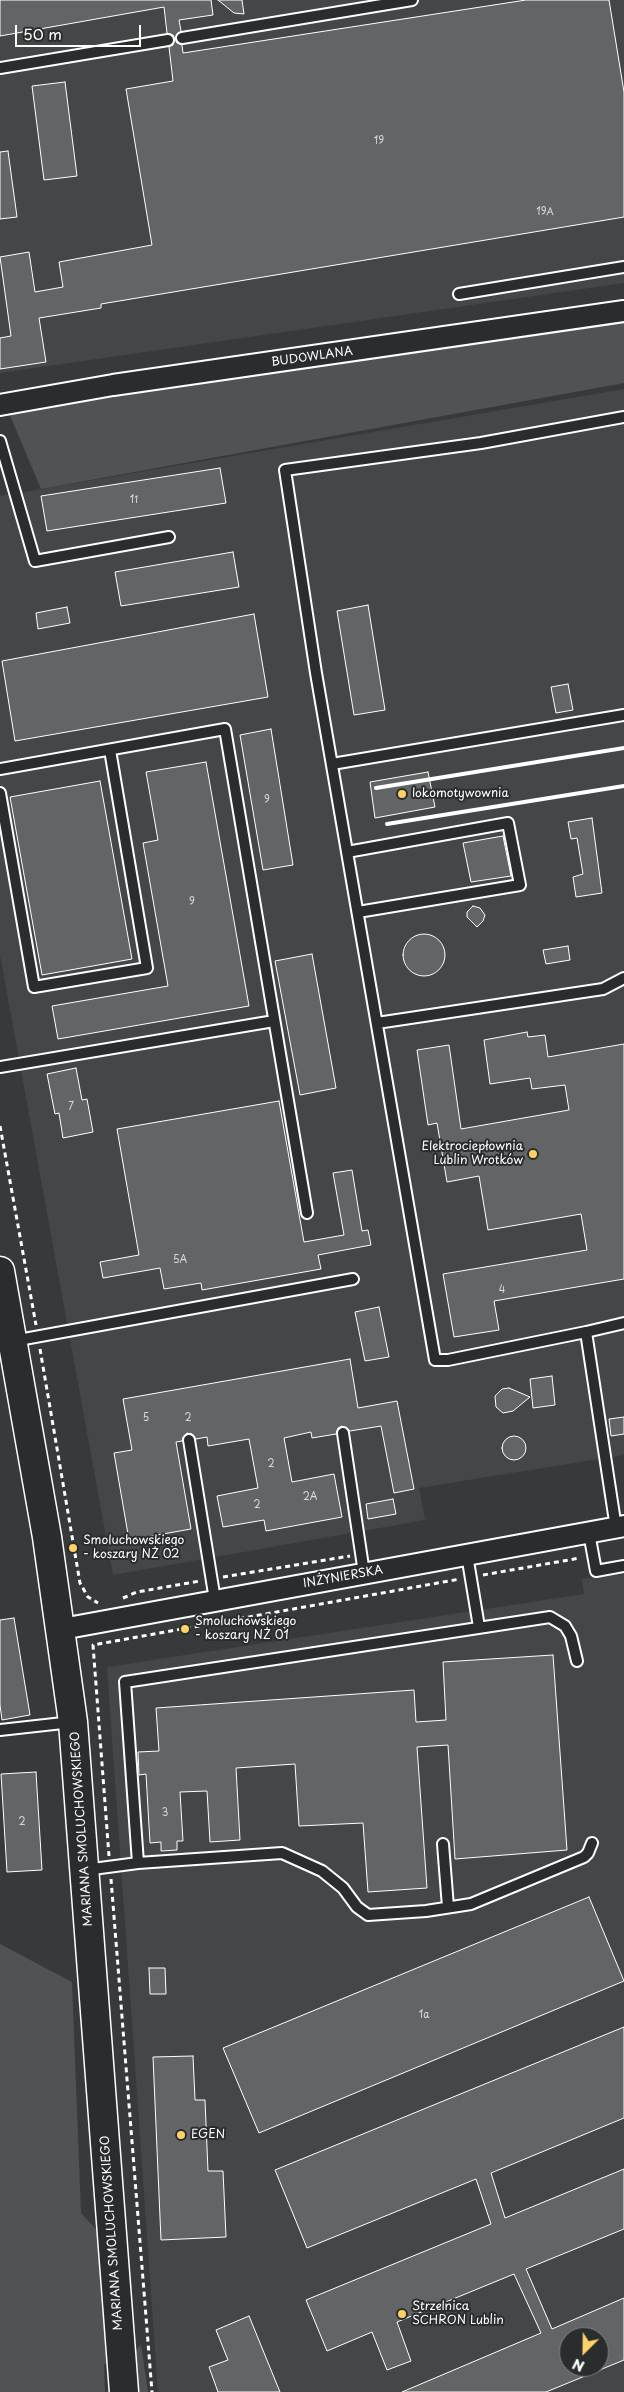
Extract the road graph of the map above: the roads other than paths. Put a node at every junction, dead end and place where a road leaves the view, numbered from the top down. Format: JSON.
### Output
{"nodes":[{"id":1,"x":412,"y":0,"type":"edge"},
{"id":2,"x":182,"y":38,"type":"dead end"},
{"id":3,"x":168,"y":40,"type":"dead end"},
{"id":4,"x":0,"y":68,"type":"edge"},
{"id":5,"x":624,"y":267,"type":"edge"},
{"id":6,"x":459,"y":294,"type":"dead end"},
{"id":7,"x":624,"y":311,"type":"edge"},
{"id":8,"x":0,"y":405,"type":"edge"},
{"id":9,"x":624,"y":418,"type":"edge"},
{"id":10,"x":0,"y":441,"type":"edge"},
{"id":11,"x":169,"y":537,"type":"dead end"},
{"id":12,"x":624,"y":715,"type":"edge"},
{"id":13,"x":110,"y":750,"type":"junction"},
{"id":14,"x":332,"y":764,"type":"junction"},
{"id":15,"x":0,"y":769,"type":"edge"},
{"id":16,"x":0,"y":793,"type":"edge"},
{"id":17,"x":347,"y":852,"type":"junction"},
{"id":18,"x":358,"y":912,"type":"junction"},
{"id":19,"x":624,"y":978,"type":"edge"},
{"id":20,"x":274,"y":1020,"type":"junction"},
{"id":21,"x":377,"y":1023,"type":"junction"},
{"id":22,"x":0,"y":1067,"type":"edge"},
{"id":23,"x":308,"y":1213,"type":"dead end"},
{"id":24,"x":0,"y":1271,"type":"edge"},
{"id":25,"x":353,"y":1279,"type":"dead end"},
{"id":26,"x":624,"y":1323,"type":"edge"},
{"id":27,"x":586,"y":1332,"type":"junction"},
{"id":28,"x":25,"y":1339,"type":"junction"},
{"id":29,"x":343,"y":1433,"type":"dead end"},
{"id":30,"x":189,"y":1440,"type":"dead end"},
{"id":31,"x":620,"y":1527,"type":"edge"},
{"id":32,"x":589,"y":1533,"type":"junction"},
{"id":33,"x":467,"y":1555,"type":"junction"},
{"id":34,"x":362,"y":1564,"type":"junction"},
{"id":35,"x":624,"y":1566,"type":"edge"},
{"id":36,"x":215,"y":1600,"type":"junction"},
{"id":37,"x":479,"y":1627,"type":"junction"},
{"id":38,"x":62,"y":1629,"type":"junction"},
{"id":39,"x":577,"y":1661,"type":"dead end"},
{"id":40,"x":73,"y":1722,"type":"junction"},
{"id":41,"x":0,"y":1730,"type":"edge"},
{"id":42,"x":592,"y":1843,"type":"dead end"},
{"id":43,"x":443,"y":1844,"type":"dead end"},
{"id":44,"x":138,"y":1863,"type":"junction"},
{"id":45,"x":97,"y":1868,"type":"junction"},
{"id":46,"x":448,"y":1908,"type":"junction"},
{"id":47,"x":124,"y":2392,"type":"edge"}],
"edges":[{"from":1,"to":2,"type":"lane"},
{"from":3,"to":4,"type":"lane"},
{"from":5,"to":6,"type":"lane"},
{"from":7,"to":8,"type":"street","name":"BUDOWLANA"},
{"from":9,"to":14,"type":"lane"},
{"from":10,"to":11,"type":"lane"},
{"from":12,"to":14,"type":"lane"},
{"from":13,"to":15,"type":"lane"},
{"from":13,"to":16,"type":"lane"},
{"from":13,"to":20,"type":"lane"},
{"from":14,"to":17,"type":"lane"},
{"from":17,"to":18,"type":"lane"},
{"from":17,"to":18,"type":"lane"},
{"from":18,"to":21,"type":"lane"},
{"from":19,"to":21,"type":"lane"},
{"from":20,"to":22,"type":"lane"},
{"from":20,"to":23,"type":"lane"},
{"from":21,"to":27,"type":"lane"},
{"from":24,"to":28,"type":"street","name":"MARIANA SMOLUCHOWSKIEGO"},
{"from":25,"to":28,"type":"lane"},
{"from":26,"to":27,"type":"lane"},
{"from":27,"to":31,"type":"lane"},
{"from":28,"to":38,"type":"street","name":"MARIANA SMOLUCHOWSKIEGO"},
{"from":29,"to":34,"type":"lane"},
{"from":30,"to":36,"type":"lane"},
{"from":31,"to":32,"type":"street","name":"INŻYNIERSKA"},
{"from":32,"to":33,"type":"street","name":"INŻYNIERSKA"},
{"from":32,"to":35,"type":"lane"},
{"from":33,"to":34,"type":"street","name":"INŻYNIERSKA"},
{"from":33,"to":37,"type":"lane"},
{"from":34,"to":36,"type":"street","name":"INŻYNIERSKA"},
{"from":36,"to":38,"type":"street","name":"INŻYNIERSKA"},
{"from":37,"to":39,"type":"lane"},
{"from":37,"to":44,"type":"lane"},
{"from":38,"to":40,"type":"street","name":"MARIANA SMOLUCHOWSKIEGO"},
{"from":40,"to":41,"type":"lane"},
{"from":40,"to":45,"type":"street","name":"MARIANA SMOLUCHOWSKIEGO"},
{"from":42,"to":46,"type":"lane"},
{"from":43,"to":46,"type":"lane"},
{"from":44,"to":45,"type":"lane"},
{"from":44,"to":46,"type":"lane"},
{"from":45,"to":47,"type":"street","name":"MARIANA SMOLUCHOWSKIEGO"}]}
